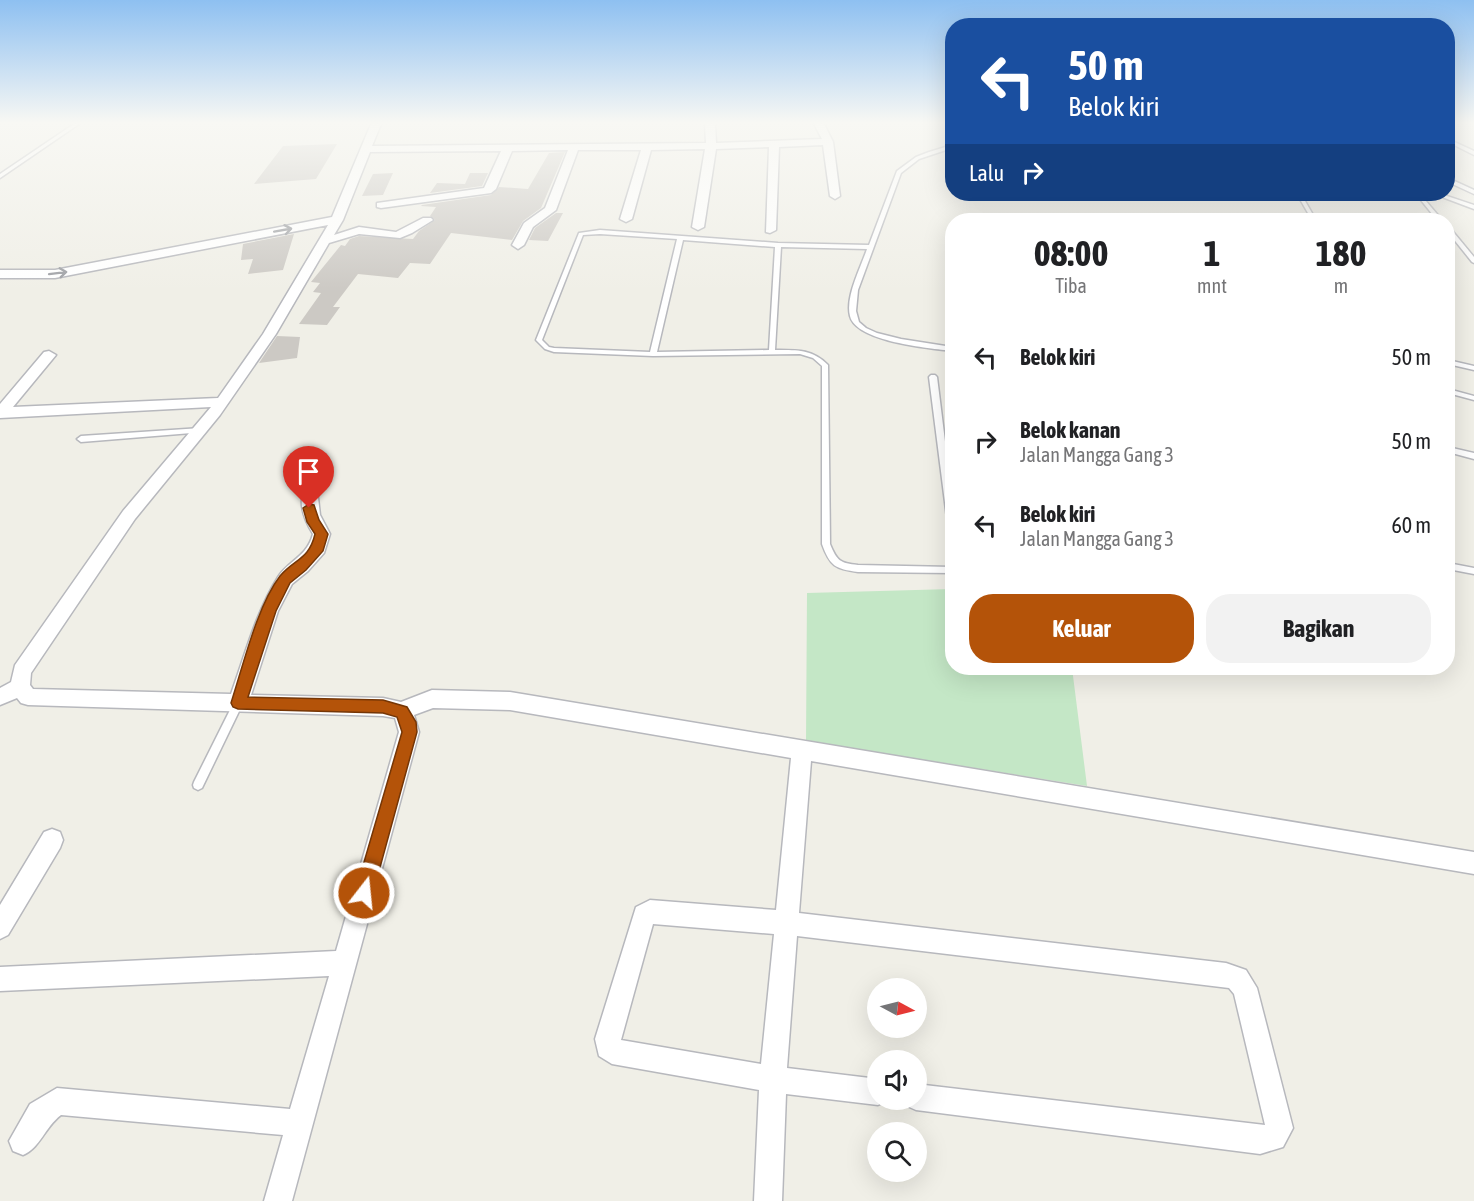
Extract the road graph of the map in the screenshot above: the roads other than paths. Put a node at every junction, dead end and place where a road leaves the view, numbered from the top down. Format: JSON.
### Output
{"nodes":[{"id":1,"x":353,"y":180,"type":"edge"},
{"id":2,"x":495,"y":180,"type":"edge"},
{"id":3,"x":562,"y":180,"type":"edge"},
{"id":4,"x":638,"y":180,"type":"edge"},
{"id":5,"x":706,"y":180,"type":"edge"},
{"id":6,"x":772,"y":180,"type":"edge"},
{"id":7,"x":833,"y":180,"type":"edge"},
{"id":8,"x":896,"y":180,"type":"edge"},
{"id":9,"x":1455,"y":183,"type":"edge"},
{"id":10,"x":1474,"y":185,"type":"edge"},
{"id":11,"x":1464,"y":187,"type":"junction"},
{"id":12,"x":1474,"y":192,"type":"edge"},
{"id":13,"x":835,"y":196,"type":"dead end"},
{"id":14,"x":1455,"y":200,"type":"edge"},
{"id":15,"x":1424,"y":201,"type":"edge"},
{"id":16,"x":381,"y":204,"type":"dead end"},
{"id":17,"x":1474,"y":207,"type":"edge"},
{"id":18,"x":1434,"y":213,"type":"edge"},
{"id":19,"x":626,"y":219,"type":"dead end"},
{"id":20,"x":337,"y":220,"type":"junction"},
{"id":21,"x":427,"y":220,"type":"dead end"},
{"id":22,"x":698,"y":227,"type":"dead end"},
{"id":23,"x":770,"y":230,"type":"dead end"},
{"id":24,"x":1455,"y":238,"type":"edge"},
{"id":25,"x":680,"y":239,"type":"junction"},
{"id":26,"x":326,"y":240,"type":"junction"},
{"id":27,"x":518,"y":245,"type":"dead end"},
{"id":28,"x":778,"y":245,"type":"junction"},
{"id":29,"x":871,"y":247,"type":"junction"},
{"id":30,"x":1474,"y":261,"type":"edge"},
{"id":31,"x":0,"y":274,"type":"edge"},
{"id":32,"x":945,"y":348,"type":"edge"},
{"id":33,"x":772,"y":351,"type":"junction"},
{"id":34,"x":653,"y":354,"type":"junction"},
{"id":35,"x":48,"y":355,"type":"dead end"},
{"id":36,"x":1455,"y":364,"type":"edge"},
{"id":37,"x":1474,"y":368,"type":"edge"},
{"id":38,"x":933,"y":377,"type":"dead end"},
{"id":39,"x":1455,"y":393,"type":"edge"},
{"id":40,"x":1474,"y":398,"type":"edge"},
{"id":41,"x":222,"y":402,"type":"junction"},
{"id":42,"x":0,"y":412,"type":"edge"},
{"id":43,"x":201,"y":430,"type":"junction"},
{"id":44,"x":81,"y":439,"type":"dead end"},
{"id":45,"x":1455,"y":452,"type":"edge"},
{"id":46,"x":1474,"y":456,"type":"edge"},
{"id":47,"x":945,"y":471,"type":"edge"},
{"id":48,"x":311,"y":493,"type":"dead end"},
{"id":49,"x":1455,"y":567,"type":"edge"},
{"id":50,"x":945,"y":570,"type":"edge"},
{"id":51,"x":1474,"y":571,"type":"edge"},
{"id":52,"x":20,"y":687,"type":"junction"},
{"id":53,"x":0,"y":697,"type":"edge"},
{"id":54,"x":238,"y":703,"type":"junction"},
{"id":55,"x":402,"y":711,"type":"junction"},
{"id":56,"x":802,"y":749,"type":"junction"},
{"id":57,"x":198,"y":785,"type":"dead end"},
{"id":58,"x":52,"y":840,"type":"dead end"},
{"id":59,"x":1474,"y":863,"type":"edge"},
{"id":60,"x":788,"y":923,"type":"junction"},
{"id":61,"x":0,"y":927,"type":"edge"},
{"id":62,"x":345,"y":963,"type":"junction"},
{"id":63,"x":0,"y":979,"type":"edge"},
{"id":64,"x":773,"y":1079,"type":"junction"},
{"id":65,"x":867,"y":1091,"type":"edge"},
{"id":66,"x":927,"y":1098,"type":"edge"},
{"id":67,"x":299,"y":1123,"type":"junction"},
{"id":68,"x":23,"y":1141,"type":"dead end"},
{"id":69,"x":278,"y":1201,"type":"edge"},
{"id":70,"x":768,"y":1201,"type":"edge"}],
"edges":[{"from":1,"to":20,"type":"street"},
{"from":2,"to":16,"type":"street"},
{"from":3,"to":27,"type":"street"},
{"from":4,"to":19,"type":"street"},
{"from":5,"to":22,"type":"street"},
{"from":6,"to":23,"type":"street"},
{"from":7,"to":13,"type":"street"},
{"from":8,"to":29,"type":"lane"},
{"from":9,"to":11,"type":"lane"},
{"from":10,"to":11,"type":"lane"},
{"from":11,"to":12,"type":"lane"},
{"from":14,"to":17,"type":"lane"},
{"from":15,"to":18,"type":"lane"},
{"from":20,"to":26,"type":"street"},
{"from":31,"to":20,"type":"street","one_way":true},
{"from":21,"to":26,"type":"street"},
{"from":24,"to":30,"type":"lane"},
{"from":25,"to":28,"type":"lane"},
{"from":25,"to":34,"type":"lane"},
{"from":25,"to":34,"type":"lane"},
{"from":26,"to":41,"type":"street"},
{"from":28,"to":29,"type":"lane"},
{"from":28,"to":33,"type":"lane"},
{"from":29,"to":32,"type":"lane"},
{"from":33,"to":34,"type":"lane"},
{"from":33,"to":50,"type":"lane"},
{"from":35,"to":42,"type":"street"},
{"from":36,"to":37,"type":"lane"},
{"from":38,"to":47,"type":"lane"},
{"from":39,"to":40,"type":"lane"},
{"from":41,"to":42,"type":"street"},
{"from":41,"to":43,"type":"street"},
{"from":43,"to":44,"type":"lane"},
{"from":43,"to":52,"type":"street"},
{"from":45,"to":46,"type":"lane"},
{"from":48,"to":54,"type":"street"},
{"from":49,"to":51,"type":"lane"},
{"from":52,"to":53,"type":"street"},
{"from":52,"to":54,"type":"street"},
{"from":54,"to":55,"type":"street"},
{"from":54,"to":57,"type":"lane"},
{"from":55,"to":56,"type":"street"},
{"from":55,"to":62,"type":"street"},
{"from":56,"to":59,"type":"street"},
{"from":56,"to":60,"type":"street"},
{"from":58,"to":61,"type":"street"},
{"from":60,"to":64,"type":"street"},
{"from":60,"to":64,"type":"street"},
{"from":60,"to":66,"type":"street"},
{"from":62,"to":63,"type":"street"},
{"from":62,"to":67,"type":"street"},
{"from":64,"to":65,"type":"street"},
{"from":64,"to":70,"type":"street"},
{"from":67,"to":68,"type":"street"},
{"from":67,"to":69,"type":"street"}]}
